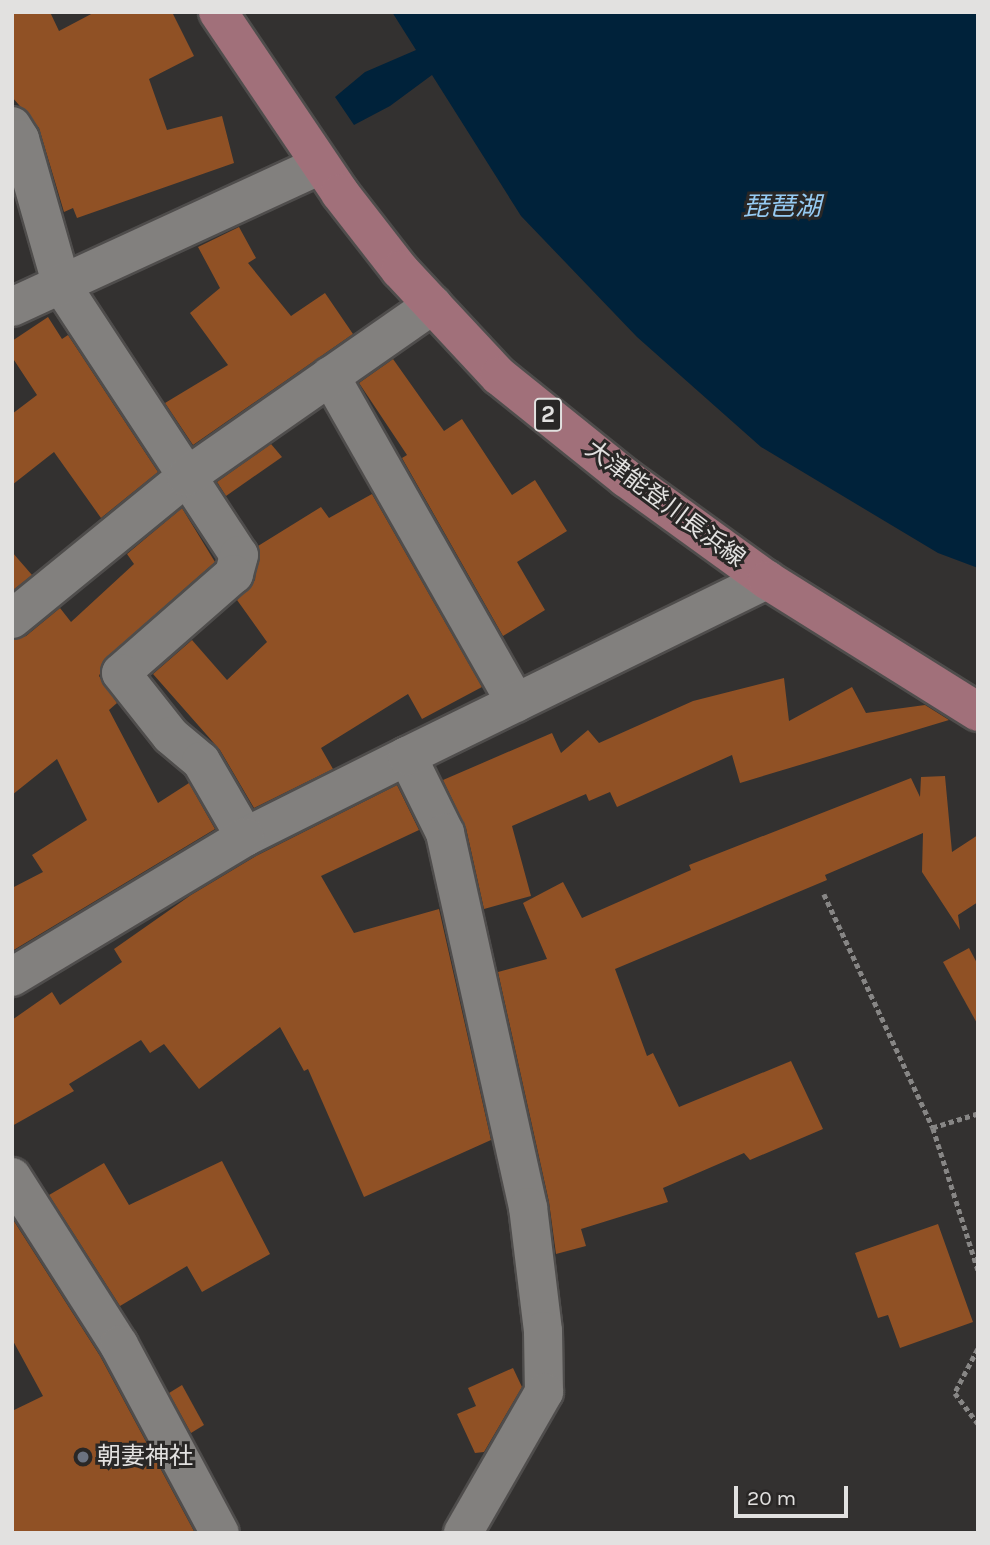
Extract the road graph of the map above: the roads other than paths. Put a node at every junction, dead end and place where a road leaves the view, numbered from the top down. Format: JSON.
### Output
{"nodes":[{"id":1,"x":218,"y":12,"type":"edge"},
{"id":2,"x":12,"y":126,"type":"edge"},
{"id":3,"x":319,"y":166,"type":"junction"},
{"id":4,"x":62,"y":286,"type":"junction"},
{"id":5,"x":433,"y":305,"type":"junction"},
{"id":6,"x":12,"y":307,"type":"edge"},
{"id":7,"x":330,"y":376,"type":"junction"},
{"id":8,"x":186,"y":477,"type":"junction"},
{"id":9,"x":767,"y":580,"type":"junction"},
{"id":10,"x":12,"y":619,"type":"edge"},
{"id":11,"x":516,"y":703,"type":"junction"},
{"id":12,"x":978,"y":712,"type":"edge"},
{"id":13,"x":407,"y":756,"type":"junction"},
{"id":14,"x":245,"y":836,"type":"junction"},
{"id":15,"x":12,"y":977,"type":"edge"},
{"id":16,"x":12,"y":1177,"type":"edge"},
{"id":17,"x":220,"y":1533,"type":"edge"},
{"id":18,"x":463,"y":1533,"type":"edge"}],
"edges":[{"from":1,"to":3,"type":"main road","name":"大津能登川長浜線","number":"2"},
{"from":2,"to":4,"type":"street"},
{"from":3,"to":4,"type":"street"},
{"from":3,"to":5,"type":"main road","name":"大津能登川長浜線","number":"2"},
{"from":4,"to":6,"type":"street"},
{"from":4,"to":8,"type":"street"},
{"from":5,"to":7,"type":"street"},
{"from":5,"to":9,"type":"main road","name":"大津能登川長浜線","number":"2"},
{"from":7,"to":8,"type":"street"},
{"from":7,"to":11,"type":"street"},
{"from":8,"to":10,"type":"street"},
{"from":8,"to":14,"type":"street"},
{"from":9,"to":11,"type":"street"},
{"from":9,"to":12,"type":"main road","name":"大津能登川長浜線","number":"2"},
{"from":11,"to":13,"type":"street"},
{"from":13,"to":14,"type":"street"},
{"from":13,"to":18,"type":"street"},
{"from":14,"to":15,"type":"street"},
{"from":16,"to":17,"type":"street"}]}
